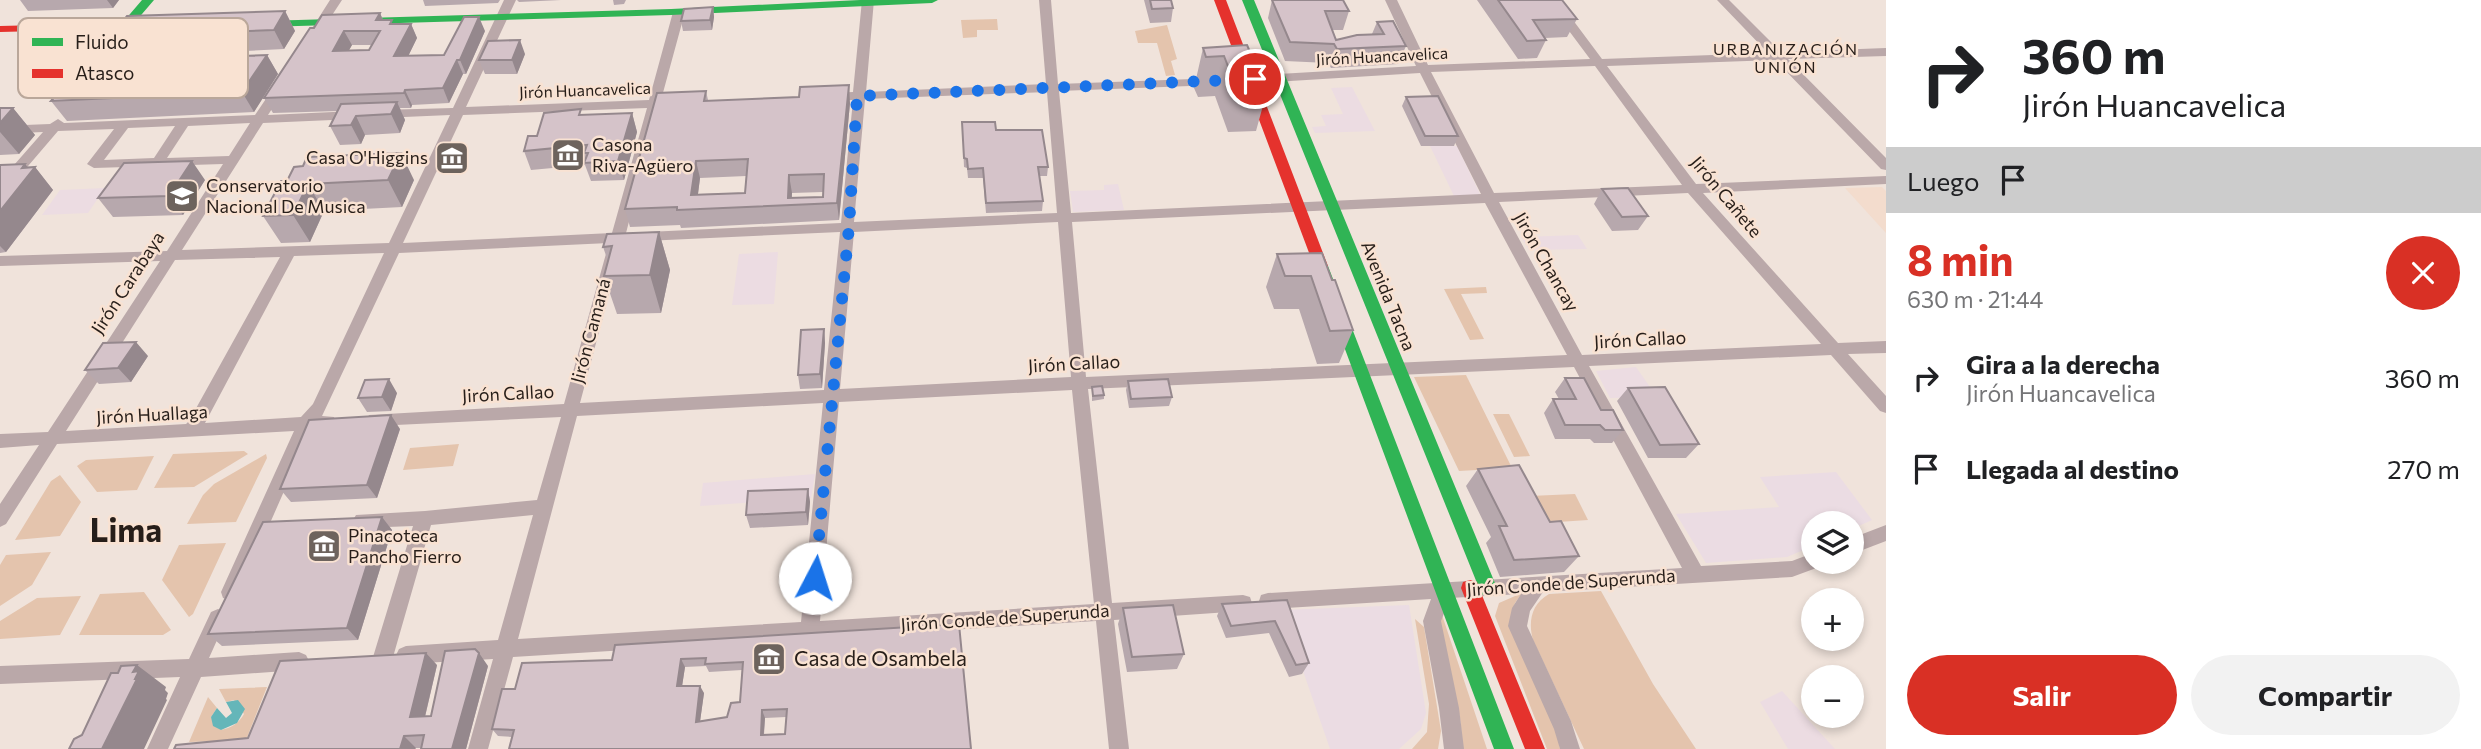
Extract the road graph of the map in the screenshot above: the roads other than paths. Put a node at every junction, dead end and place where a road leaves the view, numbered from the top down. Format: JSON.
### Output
{"nodes":[{"id":1,"x":148,"y":0,"type":"edge"},
{"id":2,"x":337,"y":0,"type":"edge"},
{"id":3,"x":510,"y":0,"type":"edge"},
{"id":4,"x":692,"y":0,"type":"edge"},
{"id":5,"x":932,"y":0,"type":"edge"},
{"id":6,"x":1045,"y":0,"type":"edge"},
{"id":7,"x":1220,"y":0,"type":"edge"},
{"id":8,"x":1241,"y":0,"type":"edge"},
{"id":9,"x":1248,"y":0,"type":"edge"},
{"id":10,"x":1391,"y":0,"type":"edge"},
{"id":11,"x":1552,"y":0,"type":"edge"},
{"id":12,"x":1723,"y":0,"type":"edge"},
{"id":13,"x":868,"y":1,"type":"edge"},
{"id":14,"x":679,"y":12,"type":"junction"},
{"id":15,"x":502,"y":17,"type":"junction"},
{"id":16,"x":132,"y":18,"type":"edge"},
{"id":17,"x":322,"y":22,"type":"junction"},
{"id":18,"x":253,"y":24,"type":"edge"},
{"id":19,"x":0,"y":29,"type":"edge"},
{"id":20,"x":18,"y":29,"type":"edge"},
{"id":21,"x":311,"y":39,"type":"edge"},
{"id":22,"x":1886,"y":52,"type":"edge"},
{"id":23,"x":1777,"y":55,"type":"junction"},
{"id":24,"x":1600,"y":63,"type":"junction"},
{"id":25,"x":1423,"y":69,"type":"junction"},
{"id":26,"x":289,"y":73,"type":"edge"},
{"id":27,"x":1275,"y":78,"type":"junction"},
{"id":28,"x":1246,"y":79,"type":"junction"},
{"id":29,"x":1053,"y":89,"type":"junction"},
{"id":30,"x":857,"y":96,"type":"junction"},
{"id":31,"x":816,"y":98,"type":"edge"},
{"id":32,"x":694,"y":102,"type":"edge"},
{"id":33,"x":653,"y":104,"type":"junction"},
{"id":34,"x":69,"y":109,"type":"edge"},
{"id":35,"x":460,"y":111,"type":"junction"},
{"id":36,"x":260,"y":118,"type":"junction"},
{"id":37,"x":181,"y":121,"type":"junction"},
{"id":38,"x":125,"y":124,"type":"junction"},
{"id":39,"x":54,"y":128,"type":"junction"},
{"id":40,"x":0,"y":130,"type":"edge"},
{"id":41,"x":233,"y":160,"type":"junction"},
{"id":42,"x":155,"y":162,"type":"junction"},
{"id":43,"x":1886,"y":166,"type":"edge"},
{"id":44,"x":1886,"y":180,"type":"edge"},
{"id":45,"x":1692,"y":189,"type":"junction"},
{"id":46,"x":0,"y":190,"type":"edge"},
{"id":47,"x":1488,"y":198,"type":"junction"},
{"id":48,"x":1324,"y":205,"type":"junction"},
{"id":49,"x":1297,"y":206,"type":"junction"},
{"id":50,"x":1064,"y":217,"type":"junction"},
{"id":51,"x":849,"y":227,"type":"junction"},
{"id":52,"x":617,"y":238,"type":"junction"},
{"id":53,"x":395,"y":248,"type":"junction"},
{"id":54,"x":290,"y":251,"type":"junction"},
{"id":55,"x":171,"y":256,"type":"junction"},
{"id":56,"x":0,"y":261,"type":"edge"},
{"id":57,"x":1886,"y":347,"type":"edge"},
{"id":58,"x":1834,"y":350,"type":"junction"},
{"id":59,"x":1581,"y":362,"type":"junction"},
{"id":60,"x":1391,"y":370,"type":"junction"},
{"id":61,"x":1361,"y":372,"type":"junction"},
{"id":62,"x":1079,"y":383,"type":"junction"},
{"id":63,"x":831,"y":396,"type":"junction"},
{"id":64,"x":1886,"y":407,"type":"edge"},
{"id":65,"x":570,"y":410,"type":"junction"},
{"id":66,"x":306,"y":423,"type":"junction"},
{"id":67,"x":186,"y":432,"type":"junction"},
{"id":68,"x":52,"y":439,"type":"junction"},
{"id":69,"x":0,"y":441,"type":"edge"},
{"id":70,"x":544,"y":507,"type":"junction"},
{"id":71,"x":0,"y":519,"type":"edge"},
{"id":72,"x":425,"y":519,"type":"junction"},
{"id":73,"x":350,"y":520,"type":"edge"},
{"id":74,"x":281,"y":523,"type":"edge"},
{"id":75,"x":260,"y":524,"type":"junction"},
{"id":76,"x":1886,"y":533,"type":"edge"},
{"id":77,"x":1864,"y":541,"type":"edge"},
{"id":78,"x":1801,"y":566,"type":"edge"},
{"id":79,"x":1696,"y":575,"type":"junction"},
{"id":80,"x":1538,"y":585,"type":"junction"},
{"id":81,"x":1444,"y":591,"type":"junction"},
{"id":82,"x":1478,"y":593,"type":"junction"},
{"id":83,"x":1106,"y":611,"type":"junction"},
{"id":84,"x":810,"y":629,"type":"junction"},
{"id":85,"x":506,"y":649,"type":"junction"},
{"id":86,"x":318,"y":660,"type":"edge"},
{"id":87,"x":196,"y":667,"type":"junction"},
{"id":88,"x":0,"y":675,"type":"edge"},
{"id":89,"x":157,"y":749,"type":"edge"},
{"id":90,"x":478,"y":749,"type":"edge"},
{"id":91,"x":1119,"y":749,"type":"edge"},
{"id":92,"x":1454,"y":749,"type":"edge"},
{"id":93,"x":1504,"y":749,"type":"edge"},
{"id":94,"x":1535,"y":749,"type":"edge"},
{"id":95,"x":1570,"y":749,"type":"edge"}],
"edges":[{"from":1,"to":16,"type":"main road"},
{"from":2,"to":17,"type":"street"},
{"from":3,"to":15,"type":"street"},
{"from":4,"to":14,"type":"main road"},
{"from":5,"to":13,"type":"main road"},
{"from":6,"to":29,"type":"street"},
{"from":7,"to":28,"type":"main road"},
{"from":8,"to":27,"type":"main road","name":"Avenida Tacna"},
{"from":9,"to":27,"type":"main road","name":"Avenida Tacna"},
{"from":10,"to":25,"type":"street","name":"Jirón Chancay"},
{"from":11,"to":24,"type":"street","name":"Jirón Cañete"},
{"from":12,"to":23,"type":"street"},
{"from":13,"to":14,"type":"main road"},
{"from":13,"to":30,"type":"street"},
{"from":14,"to":15,"type":"main road"},
{"from":14,"to":33,"type":"street","name":"Jirón Camaná"},
{"from":15,"to":17,"type":"main road"},
{"from":15,"to":35,"type":"street"},
{"from":17,"to":18,"type":"main road"},
{"from":17,"to":21,"type":"street"},
{"from":19,"to":20,"type":"main road"},
{"from":22,"to":23,"type":"street","name":"Jirón Huancavelica"},
{"from":23,"to":24,"type":"street","name":"Jirón Huancavelica"},
{"from":23,"to":43,"type":"street"},
{"from":24,"to":25,"type":"street","name":"Jirón Huancavelica"},
{"from":24,"to":45,"type":"street","name":"Jirón Cañete"},
{"from":25,"to":27,"type":"street","name":"Jirón Huancavelica"},
{"from":25,"to":47,"type":"street","name":"Jirón Chancay"},
{"from":26,"to":36,"type":"street","name":"Jirón Carabaya"},
{"from":27,"to":28,"type":"street","name":"Jirón Huancavelica"},
{"from":27,"to":48,"type":"main road","name":"Avenida Tacna"},
{"from":28,"to":29,"type":"street","name":"Jirón Huancavelica"},
{"from":28,"to":49,"type":"main road"},
{"from":29,"to":30,"type":"street","name":"Jirón Huancavelica"},
{"from":29,"to":50,"type":"street"},
{"from":30,"to":31,"type":"street","name":"Jirón Huancavelica"},
{"from":30,"to":51,"type":"street"},
{"from":32,"to":33,"type":"street","name":"Jirón Huancavelica"},
{"from":33,"to":35,"type":"street","name":"Jirón Huancavelica"},
{"from":33,"to":52,"type":"street","name":"Jirón Camaná"},
{"from":34,"to":39,"type":"street"},
{"from":35,"to":36,"type":"street","name":"Jirón Huancavelica"},
{"from":35,"to":53,"type":"street"},
{"from":36,"to":37,"type":"street","name":"Jirón Huancavelica"},
{"from":36,"to":41,"type":"street","name":"Jirón Carabaya"},
{"from":37,"to":38,"type":"street","name":"Jirón Huancavelica"},
{"from":37,"to":42,"type":"street"},
{"from":38,"to":39,"type":"street","name":"Jirón Huancavelica"},
{"from":38,"to":42,"type":"street"},
{"from":39,"to":40,"type":"street","name":"Jirón Huancavelica"},
{"from":39,"to":46,"type":"street"},
{"from":41,"to":42,"type":"street"},
{"from":41,"to":55,"type":"street","name":"Jirón Carabaya"},
{"from":44,"to":45,"type":"street"},
{"from":45,"to":47,"type":"street"},
{"from":45,"to":58,"type":"street","name":"Jirón Cañete"},
{"from":47,"to":48,"type":"street"},
{"from":47,"to":59,"type":"street","name":"Jirón Chancay"},
{"from":48,"to":49,"type":"street"},
{"from":48,"to":60,"type":"main road","name":"Avenida Tacna"},
{"from":49,"to":50,"type":"street"},
{"from":49,"to":61,"type":"main road"},
{"from":50,"to":51,"type":"street"},
{"from":50,"to":62,"type":"street"},
{"from":51,"to":52,"type":"street"},
{"from":51,"to":63,"type":"street"},
{"from":52,"to":53,"type":"street"},
{"from":52,"to":65,"type":"street","name":"Jirón Camaná"},
{"from":53,"to":54,"type":"street"},
{"from":53,"to":66,"type":"street"},
{"from":54,"to":55,"type":"street"},
{"from":54,"to":67,"type":"street"},
{"from":55,"to":56,"type":"street"},
{"from":55,"to":68,"type":"street","name":"Jirón Carabaya"},
{"from":57,"to":58,"type":"street","name":"Jirón Callao"},
{"from":58,"to":59,"type":"street","name":"Jirón Callao"},
{"from":58,"to":64,"type":"street","name":"Jirón Cañete"},
{"from":59,"to":60,"type":"street","name":"Jirón Callao"},
{"from":59,"to":79,"type":"street","name":"Jirón Chancay"},
{"from":60,"to":61,"type":"street","name":"Jirón Callao"},
{"from":60,"to":82,"type":"main road","name":"Avenida Tacna"},
{"from":61,"to":62,"type":"street","name":"Jirón Callao"},
{"from":61,"to":81,"type":"main road"},
{"from":62,"to":63,"type":"street","name":"Jirón Callao"},
{"from":62,"to":83,"type":"street"},
{"from":63,"to":65,"type":"street","name":"Jirón Callao"},
{"from":63,"to":84,"type":"street"},
{"from":65,"to":66,"type":"street","name":"Jirón Callao"},
{"from":65,"to":70,"type":"street","name":"Jirón Camaná"},
{"from":66,"to":67,"type":"street","name":"Jirón Huallaga"},
{"from":66,"to":75,"type":"street"},
{"from":67,"to":68,"type":"street","name":"Jirón Huallaga"},
{"from":68,"to":69,"type":"street","name":"Jirón Huallaga"},
{"from":68,"to":71,"type":"street","name":"Jirón Carabaya"},
{"from":70,"to":72,"type":"street"},
{"from":70,"to":85,"type":"street","name":"Jirón Camaná"},
{"from":72,"to":73,"type":"street"},
{"from":72,"to":85,"type":"street","name":"Jirón Conde de Superunda"},
{"from":74,"to":75,"type":"street"},
{"from":75,"to":87,"type":"street"},
{"from":76,"to":77,"type":"street"},
{"from":78,"to":79,"type":"street","name":"Jirón Conde de Superunda"},
{"from":79,"to":80,"type":"street","name":"Jirón Conde de Superunda"},
{"from":80,"to":82,"type":"street","name":"Jirón Conde de Superunda"},
{"from":80,"to":95,"type":"street"},
{"from":81,"to":82,"type":"street","name":"Jirón Conde de Superunda"},
{"from":81,"to":83,"type":"street","name":"Jirón Conde de Superunda"},
{"from":81,"to":92,"type":"street"},
{"from":81,"to":93,"type":"main road"},
{"from":82,"to":94,"type":"main road","name":"Avenida Tacna"},
{"from":83,"to":84,"type":"street","name":"Jirón Conde de Superunda"},
{"from":83,"to":91,"type":"street"},
{"from":84,"to":85,"type":"street","name":"Jirón Conde de Superunda"},
{"from":85,"to":90,"type":"street","name":"Jirón Camaná"},
{"from":86,"to":87,"type":"street"},
{"from":87,"to":88,"type":"street"},
{"from":87,"to":89,"type":"street"}]}
